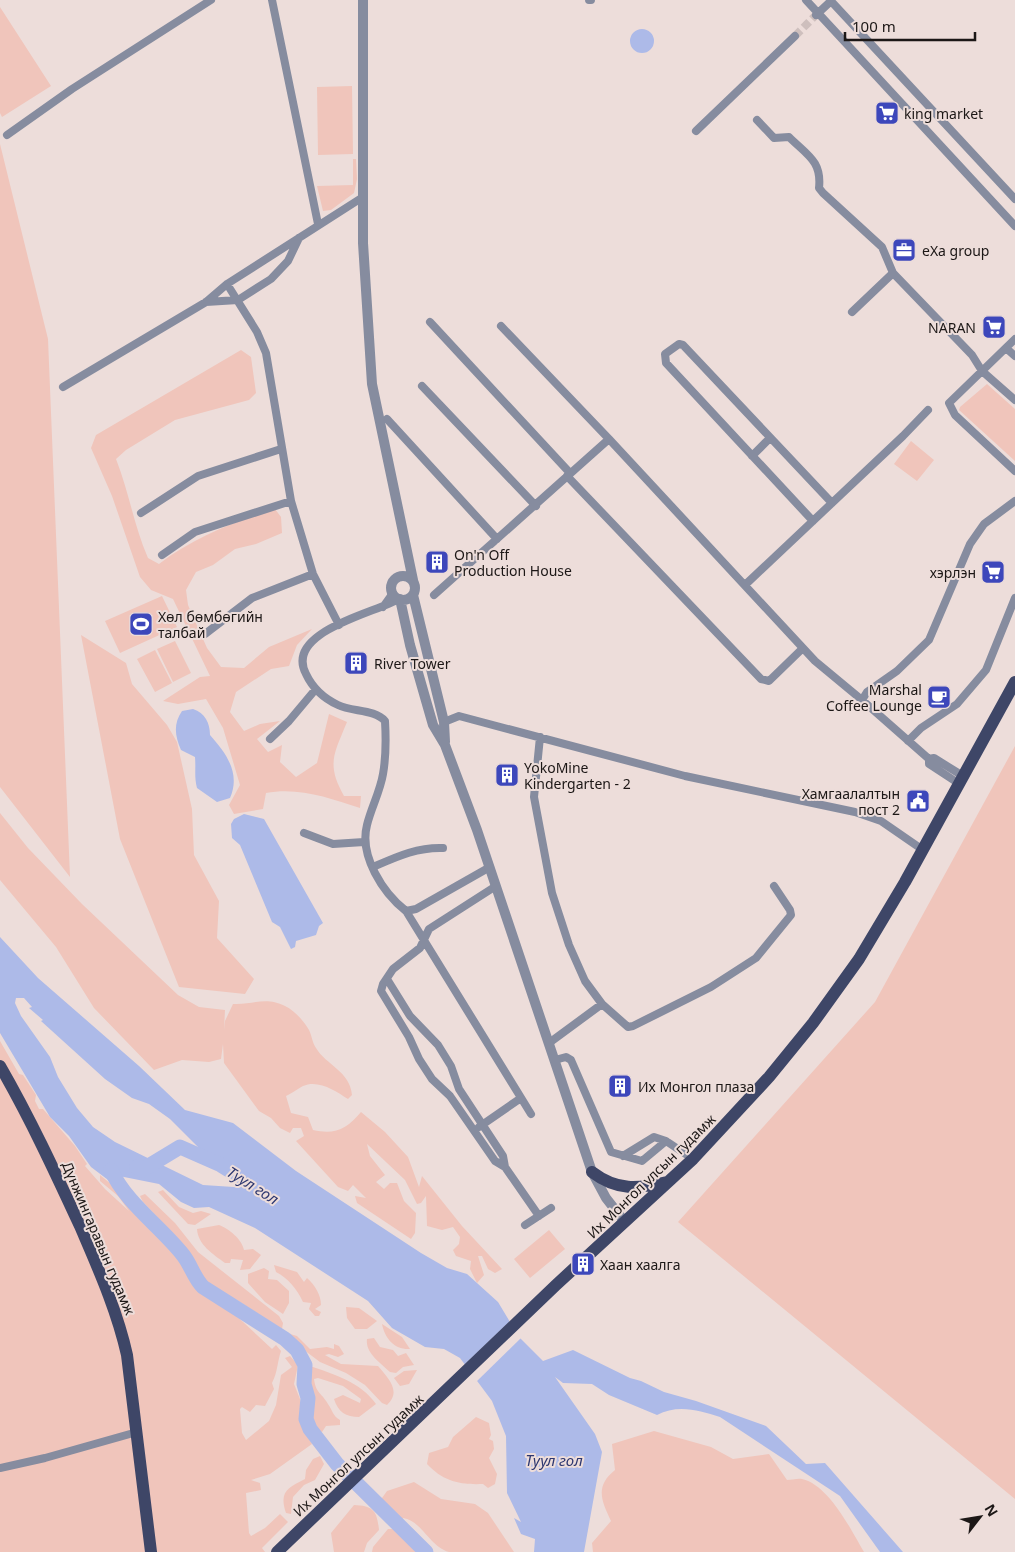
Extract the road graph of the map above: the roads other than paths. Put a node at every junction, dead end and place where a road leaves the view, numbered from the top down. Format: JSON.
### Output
{"nodes":[{"id":1,"x":211,"y":0,"type":"edge"},
{"id":2,"x":272,"y":0,"type":"edge"},
{"id":3,"x":363,"y":0,"type":"edge"},
{"id":4,"x":806,"y":0,"type":"edge"},
{"id":5,"x":830,"y":1,"type":"edge"},
{"id":6,"x":817,"y":14,"type":"junction"},
{"id":7,"x":795,"y":36,"type":"tunnel mouth"},
{"id":8,"x":757,"y":120,"type":"dead end"},
{"id":9,"x":696,"y":131,"type":"dead end"},
{"id":10,"x":7,"y":135,"type":"dead end"},
{"id":11,"x":363,"y":196,"type":"junction"},
{"id":12,"x":1015,"y":199,"type":"edge"},
{"id":13,"x":318,"y":224,"type":"junction"},
{"id":14,"x":1015,"y":226,"type":"edge"},
{"id":15,"x":299,"y":238,"type":"junction"},
{"id":16,"x":893,"y":273,"type":"junction"},
{"id":17,"x":227,"y":284,"type":"junction"},
{"id":18,"x":238,"y":300,"type":"junction"},
{"id":19,"x":206,"y":302,"type":"junction"},
{"id":20,"x":852,"y":312,"type":"dead end"},
{"id":21,"x":430,"y":322,"type":"dead end"},
{"id":22,"x":501,"y":326,"type":"dead end"},
{"id":23,"x":1015,"y":339,"type":"edge"},
{"id":24,"x":1006,"y":348,"type":"junction"},
{"id":25,"x":1015,"y":356,"type":"edge"},
{"id":26,"x":982,"y":371,"type":"junction"},
{"id":27,"x":422,"y":386,"type":"dead end"},
{"id":28,"x":63,"y":387,"type":"dead end"},
{"id":29,"x":1015,"y":400,"type":"edge"},
{"id":30,"x":928,"y":410,"type":"dead end"},
{"id":31,"x":387,"y":419,"type":"dead end"},
{"id":32,"x":608,"y":439,"type":"junction"},
{"id":33,"x":769,"y":439,"type":"junction"},
{"id":34,"x":281,"y":449,"type":"junction"},
{"id":35,"x":752,"y":456,"type":"junction"},
{"id":36,"x":1015,"y":470,"type":"edge"},
{"id":37,"x":569,"y":474,"type":"junction"},
{"id":38,"x":291,"y":501,"type":"junction"},
{"id":39,"x":1015,"y":501,"type":"edge"},
{"id":40,"x":832,"y":503,"type":"junction"},
{"id":41,"x":536,"y":506,"type":"junction"},
{"id":42,"x":141,"y":512,"type":"dead end"},
{"id":43,"x":813,"y":521,"type":"junction"},
{"id":44,"x":496,"y":539,"type":"junction"},
{"id":45,"x":408,"y":550,"type":"junction"},
{"id":46,"x":162,"y":555,"type":"dead end"},
{"id":47,"x":313,"y":574,"type":"junction"},
{"id":48,"x":400,"y":576,"type":"junction"},
{"id":49,"x":413,"y":580,"type":"junction"},
{"id":50,"x":745,"y":585,"type":"junction"},
{"id":51,"x":413,"y":595,"type":"junction"},
{"id":52,"x":434,"y":595,"type":"dead end"},
{"id":53,"x":397,"y":597,"type":"junction"},
{"id":54,"x":1015,"y":598,"type":"edge"},
{"id":55,"x":339,"y":625,"type":"junction"},
{"id":56,"x":205,"y":634,"type":"dead end"},
{"id":57,"x":804,"y":648,"type":"junction"},
{"id":58,"x":1015,"y":682,"type":"edge"},
{"id":59,"x":315,"y":690,"type":"junction"},
{"id":60,"x":862,"y":700,"type":"junction"},
{"id":61,"x":444,"y":722,"type":"junction"},
{"id":62,"x":540,"y":737,"type":"junction"},
{"id":63,"x":270,"y":739,"type":"dead end"},
{"id":64,"x":908,"y":741,"type":"junction"},
{"id":65,"x":445,"y":745,"type":"junction"},
{"id":66,"x":960,"y":780,"type":"junction"},
{"id":67,"x":304,"y":833,"type":"dead end"},
{"id":68,"x":364,"y":842,"type":"junction"},
{"id":69,"x":443,"y":848,"type":"dead end"},
{"id":70,"x":923,"y":850,"type":"junction"},
{"id":71,"x":373,"y":867,"type":"junction"},
{"id":72,"x":490,"y":867,"type":"junction"},
{"id":73,"x":496,"y":886,"type":"junction"},
{"id":74,"x":774,"y":886,"type":"dead end"},
{"id":75,"x":406,"y":911,"type":"junction"},
{"id":76,"x":424,"y":939,"type":"junction"},
{"id":77,"x":387,"y":979,"type":"junction"},
{"id":78,"x":602,"y":1004,"type":"junction"},
{"id":79,"x":549,"y":1043,"type":"junction"},
{"id":80,"x":555,"y":1060,"type":"junction"},
{"id":81,"x":0,"y":1066,"type":"edge"},
{"id":82,"x":521,"y":1098,"type":"junction"},
{"id":83,"x":531,"y":1114,"type":"dead end"},
{"id":84,"x":482,"y":1124,"type":"junction"},
{"id":85,"x":474,"y":1131,"type":"junction"},
{"id":86,"x":666,"y":1141,"type":"junction"},
{"id":87,"x":623,"y":1156,"type":"junction"},
{"id":88,"x":693,"y":1159,"type":"junction"},
{"id":89,"x":505,"y":1167,"type":"junction"},
{"id":90,"x":592,"y":1172,"type":"junction"},
{"id":91,"x":669,"y":1181,"type":"junction"},
{"id":92,"x":550,"y":1208,"type":"dead end"},
{"id":93,"x":539,"y":1216,"type":"junction"},
{"id":94,"x":624,"y":1222,"type":"junction"},
{"id":95,"x":525,"y":1225,"type":"dead end"},
{"id":96,"x":137,"y":1432,"type":"junction"},
{"id":97,"x":0,"y":1468,"type":"edge"},
{"id":98,"x":151,"y":1552,"type":"edge"},
{"id":99,"x":277,"y":1552,"type":"edge"}],
"edges":[{"from":1,"to":10,"type":"street"},
{"from":2,"to":13,"type":"street"},
{"from":3,"to":11,"type":"street"},
{"from":4,"to":6,"type":"street"},
{"from":5,"to":6,"type":"street"},
{"from":5,"to":12,"type":"street"},
{"from":6,"to":14,"type":"street"},
{"from":7,"to":9,"type":"street"},
{"from":8,"to":16,"type":"street"},
{"from":11,"to":13,"type":"street"},
{"from":11,"to":45,"type":"street"},
{"from":13,"to":15,"type":"street"},
{"from":15,"to":17,"type":"street"},
{"from":15,"to":18,"type":"street"},
{"from":16,"to":20,"type":"street"},
{"from":16,"to":26,"type":"street"},
{"from":17,"to":18,"type":"street"},
{"from":17,"to":19,"type":"street"},
{"from":18,"to":19,"type":"street"},
{"from":18,"to":34,"type":"street"},
{"from":19,"to":28,"type":"street"},
{"from":21,"to":37,"type":"street"},
{"from":22,"to":32,"type":"street"},
{"from":23,"to":24,"type":"street"},
{"from":24,"to":25,"type":"street"},
{"from":24,"to":26,"type":"street"},
{"from":26,"to":29,"type":"street"},
{"from":26,"to":36,"type":"street"},
{"from":27,"to":41,"type":"street"},
{"from":30,"to":40,"type":"street"},
{"from":31,"to":44,"type":"street"},
{"from":32,"to":37,"type":"street"},
{"from":32,"to":50,"type":"street"},
{"from":33,"to":35,"type":"street"},
{"from":33,"to":35,"type":"street"},
{"from":33,"to":40,"type":"street"},
{"from":34,"to":38,"type":"street"},
{"from":34,"to":42,"type":"street"},
{"from":35,"to":43,"type":"street"},
{"from":37,"to":41,"type":"street"},
{"from":37,"to":57,"type":"street"},
{"from":38,"to":46,"type":"street"},
{"from":38,"to":47,"type":"street"},
{"from":39,"to":60,"type":"street"},
{"from":40,"to":43,"type":"street"},
{"from":41,"to":44,"type":"street"},
{"from":43,"to":50,"type":"street"},
{"from":44,"to":52,"type":"street"},
{"from":45,"to":48,"type":"street"},
{"from":45,"to":49,"type":"street"},
{"from":47,"to":55,"type":"street"},
{"from":47,"to":56,"type":"street"},
{"from":48,"to":49,"type":"street"},
{"from":48,"to":53,"type":"street"},
{"from":49,"to":51,"type":"street"},
{"from":50,"to":57,"type":"street"},
{"from":51,"to":53,"type":"street"},
{"from":51,"to":61,"type":"street"},
{"from":53,"to":55,"type":"street"},
{"from":53,"to":65,"type":"street"},
{"from":54,"to":64,"type":"street"},
{"from":55,"to":59,"type":"street"},
{"from":57,"to":60,"type":"street"},
{"from":58,"to":66,"type":"main road","name":"Их Монгол улсын гудамж"},
{"from":59,"to":63,"type":"street"},
{"from":59,"to":68,"type":"street"},
{"from":60,"to":64,"type":"street"},
{"from":61,"to":62,"type":"street"},
{"from":61,"to":65,"type":"street"},
{"from":62,"to":70,"type":"street"},
{"from":62,"to":78,"type":"street"},
{"from":64,"to":66,"type":"street"},
{"from":65,"to":72,"type":"street"},
{"from":66,"to":70,"type":"main road","name":"Их Монгол улсын гудамж"},
{"from":67,"to":68,"type":"street"},
{"from":68,"to":71,"type":"street"},
{"from":69,"to":71,"type":"street"},
{"from":70,"to":88,"type":"main road","name":"Их Монгол улсын гудамж"},
{"from":71,"to":75,"type":"street"},
{"from":72,"to":73,"type":"street"},
{"from":72,"to":75,"type":"street"},
{"from":73,"to":76,"type":"street"},
{"from":73,"to":79,"type":"street"},
{"from":74,"to":78,"type":"street"},
{"from":75,"to":76,"type":"street"},
{"from":76,"to":77,"type":"street"},
{"from":76,"to":82,"type":"street"},
{"from":77,"to":84,"type":"street"},
{"from":77,"to":85,"type":"street"},
{"from":78,"to":79,"type":"street"},
{"from":79,"to":80,"type":"street"},
{"from":80,"to":87,"type":"street"},
{"from":80,"to":90,"type":"street"},
{"from":81,"to":96,"type":"main road","name":"Дүнжингаравын гудамж"},
{"from":82,"to":83,"type":"street"},
{"from":82,"to":84,"type":"street"},
{"from":84,"to":85,"type":"street"},
{"from":84,"to":89,"type":"street"},
{"from":85,"to":89,"type":"street"},
{"from":86,"to":87,"type":"street"},
{"from":86,"to":87,"type":"street"},
{"from":86,"to":88,"type":"street"},
{"from":88,"to":91,"type":"main road","name":"Их Монгол улсын гудамж"},
{"from":89,"to":93,"type":"street"},
{"from":90,"to":91,"type":"main road"},
{"from":90,"to":94,"type":"street"},
{"from":91,"to":94,"type":"main road","name":"Их Монгол улсын гудамж"},
{"from":92,"to":93,"type":"street"},
{"from":93,"to":95,"type":"street"},
{"from":94,"to":99,"type":"main road","name":"Их Монгол улсын гудамж"},
{"from":96,"to":97,"type":"street"},
{"from":96,"to":98,"type":"main road","name":"Дүнжингаравын гудамж"}]}
